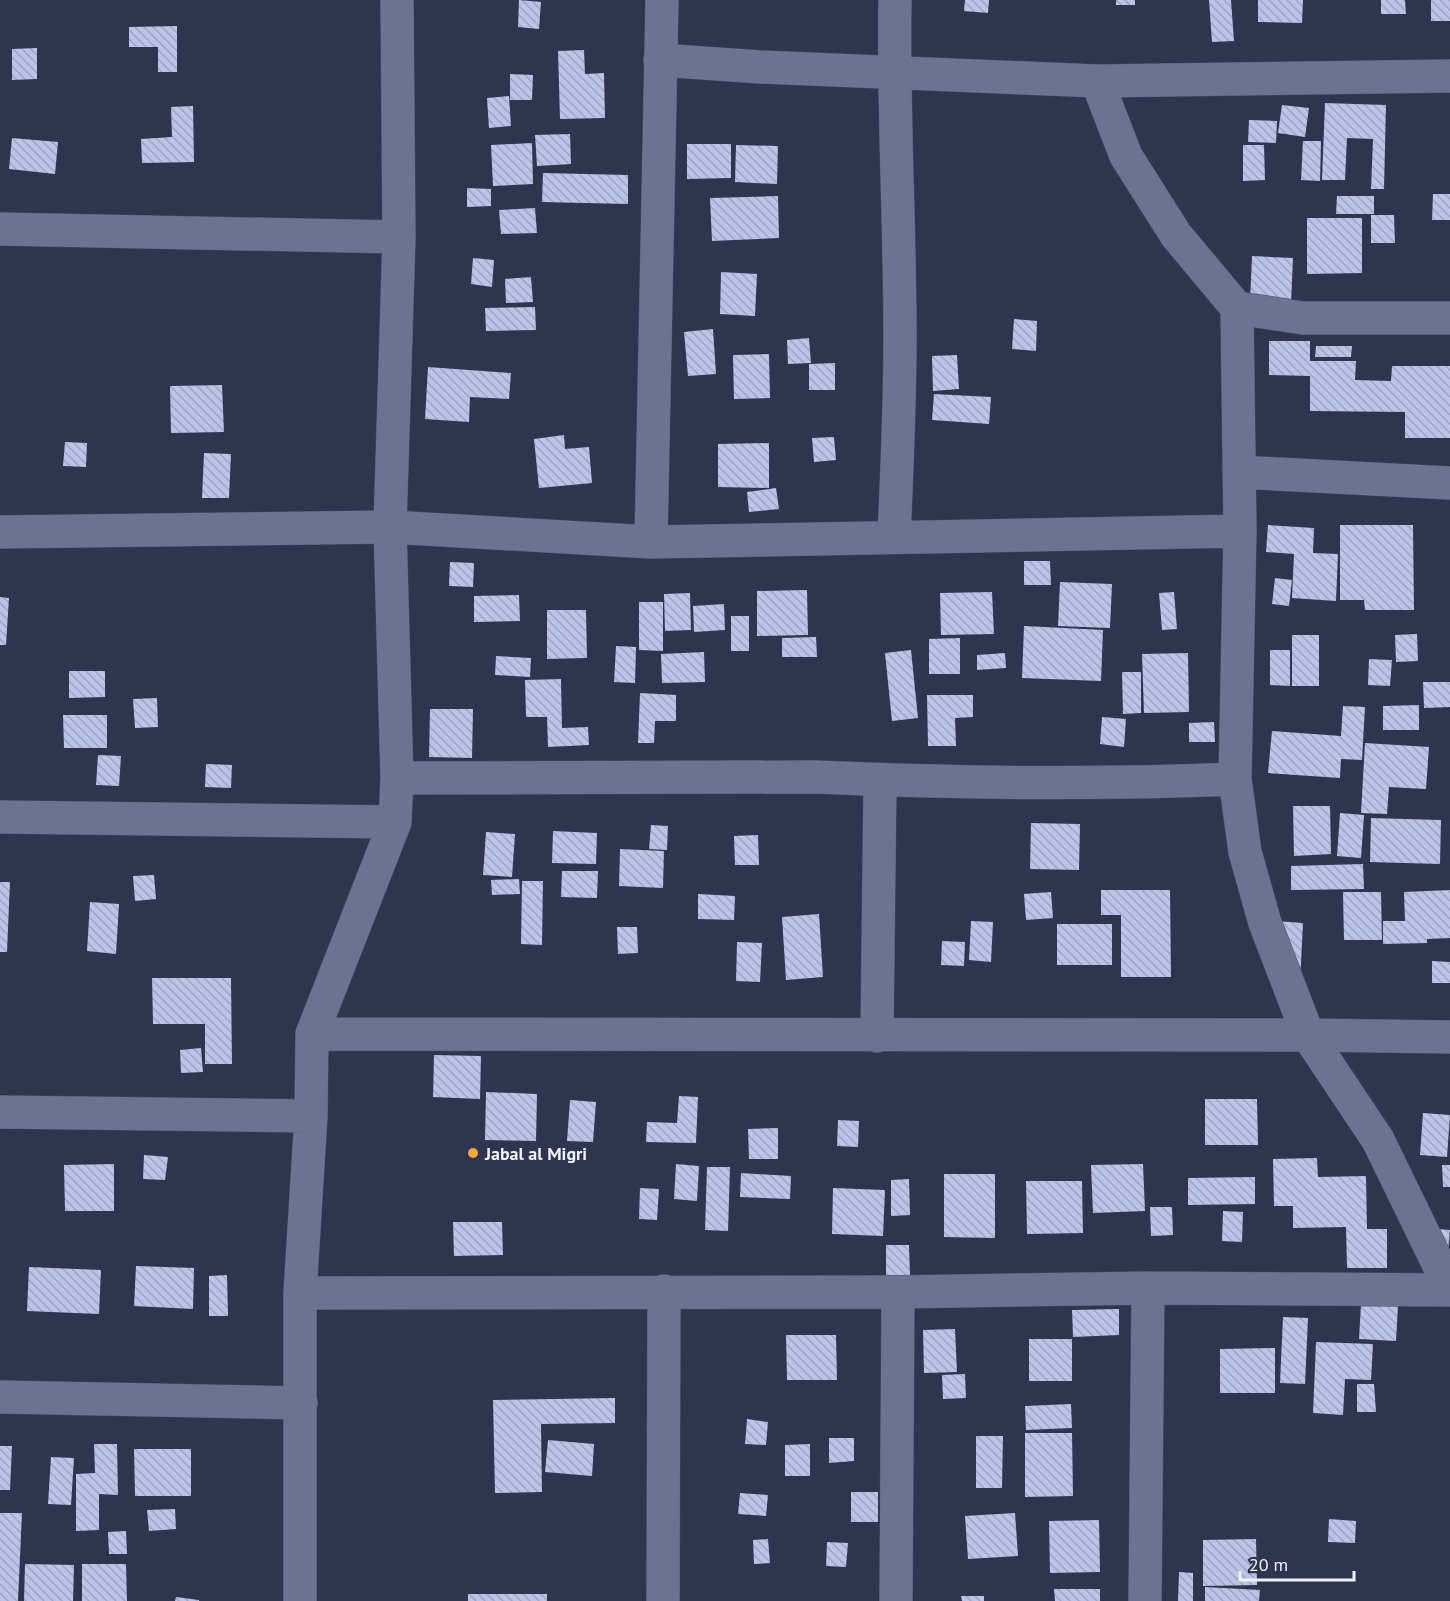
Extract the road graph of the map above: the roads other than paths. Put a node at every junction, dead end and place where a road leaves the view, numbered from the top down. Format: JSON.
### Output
{"nodes":[{"id":1,"x":397,"y":0,"type":"edge"},
{"id":2,"x":662,"y":0,"type":"edge"},
{"id":3,"x":895,"y":0,"type":"edge"},
{"id":4,"x":660,"y":60,"type":"junction"},
{"id":5,"x":894,"y":72,"type":"junction"},
{"id":6,"x":1450,"y":76,"type":"edge"},
{"id":7,"x":1097,"y":81,"type":"junction"},
{"id":8,"x":0,"y":229,"type":"edge"},
{"id":9,"x":399,"y":237,"type":"junction"},
{"id":10,"x":1237,"y":308,"type":"junction"},
{"id":11,"x":1450,"y":318,"type":"edge"},
{"id":12,"x":1239,"y":472,"type":"junction"},
{"id":13,"x":1450,"y":483,"type":"edge"},
{"id":14,"x":390,"y":527,"type":"junction"},
{"id":15,"x":1240,"y":531,"type":"junction"},
{"id":16,"x":0,"y":532,"type":"edge"},
{"id":17,"x":894,"y":537,"type":"junction"},
{"id":18,"x":651,"y":542,"type":"junction"},
{"id":19,"x":397,"y":778,"type":"junction"},
{"id":20,"x":1235,"y":779,"type":"junction"},
{"id":21,"x":880,"y":780,"type":"junction"},
{"id":22,"x":0,"y":817,"type":"edge"},
{"id":23,"x":395,"y":822,"type":"junction"},
{"id":24,"x":312,"y":1034,"type":"junction"},
{"id":25,"x":1308,"y":1035,"type":"junction"},
{"id":26,"x":877,"y":1036,"type":"junction"},
{"id":27,"x":1450,"y":1037,"type":"edge"},
{"id":28,"x":0,"y":1112,"type":"edge"},
{"id":29,"x":311,"y":1116,"type":"junction"},
{"id":30,"x":1148,"y":1287,"type":"junction"},
{"id":31,"x":1450,"y":1289,"type":"edge"},
{"id":32,"x":664,"y":1291,"type":"junction"},
{"id":33,"x":898,"y":1292,"type":"junction"},
{"id":34,"x":300,"y":1293,"type":"junction"},
{"id":35,"x":0,"y":1397,"type":"edge"},
{"id":36,"x":301,"y":1403,"type":"junction"},
{"id":37,"x":300,"y":1601,"type":"edge"},
{"id":38,"x":663,"y":1601,"type":"edge"},
{"id":39,"x":897,"y":1601,"type":"edge"},
{"id":40,"x":1145,"y":1601,"type":"edge"}],
"edges":[{"from":1,"to":9,"type":"street"},
{"from":2,"to":4,"type":"street"},
{"from":3,"to":5,"type":"street"},
{"from":4,"to":5,"type":"street"},
{"from":4,"to":18,"type":"street"},
{"from":5,"to":7,"type":"street"},
{"from":5,"to":17,"type":"street"},
{"from":6,"to":7,"type":"street"},
{"from":7,"to":10,"type":"street"},
{"from":8,"to":9,"type":"street"},
{"from":9,"to":14,"type":"street"},
{"from":10,"to":11,"type":"street"},
{"from":10,"to":12,"type":"street"},
{"from":12,"to":13,"type":"street"},
{"from":12,"to":15,"type":"street"},
{"from":14,"to":16,"type":"street"},
{"from":14,"to":18,"type":"street"},
{"from":14,"to":19,"type":"street"},
{"from":15,"to":17,"type":"street"},
{"from":15,"to":20,"type":"street"},
{"from":17,"to":18,"type":"street"},
{"from":19,"to":21,"type":"street"},
{"from":19,"to":23,"type":"street"},
{"from":20,"to":21,"type":"street"},
{"from":20,"to":25,"type":"street"},
{"from":21,"to":26,"type":"street"},
{"from":22,"to":23,"type":"street"},
{"from":23,"to":24,"type":"street"},
{"from":24,"to":26,"type":"street"},
{"from":24,"to":29,"type":"street"},
{"from":25,"to":26,"type":"street"},
{"from":25,"to":27,"type":"street"},
{"from":25,"to":31,"type":"street"},
{"from":28,"to":29,"type":"street"},
{"from":29,"to":34,"type":"street"},
{"from":30,"to":31,"type":"street"},
{"from":30,"to":33,"type":"street"},
{"from":30,"to":40,"type":"street"},
{"from":32,"to":33,"type":"street"},
{"from":32,"to":34,"type":"street"},
{"from":32,"to":38,"type":"street"},
{"from":33,"to":39,"type":"street"},
{"from":34,"to":36,"type":"street"},
{"from":35,"to":36,"type":"street"},
{"from":36,"to":37,"type":"street"}]}
